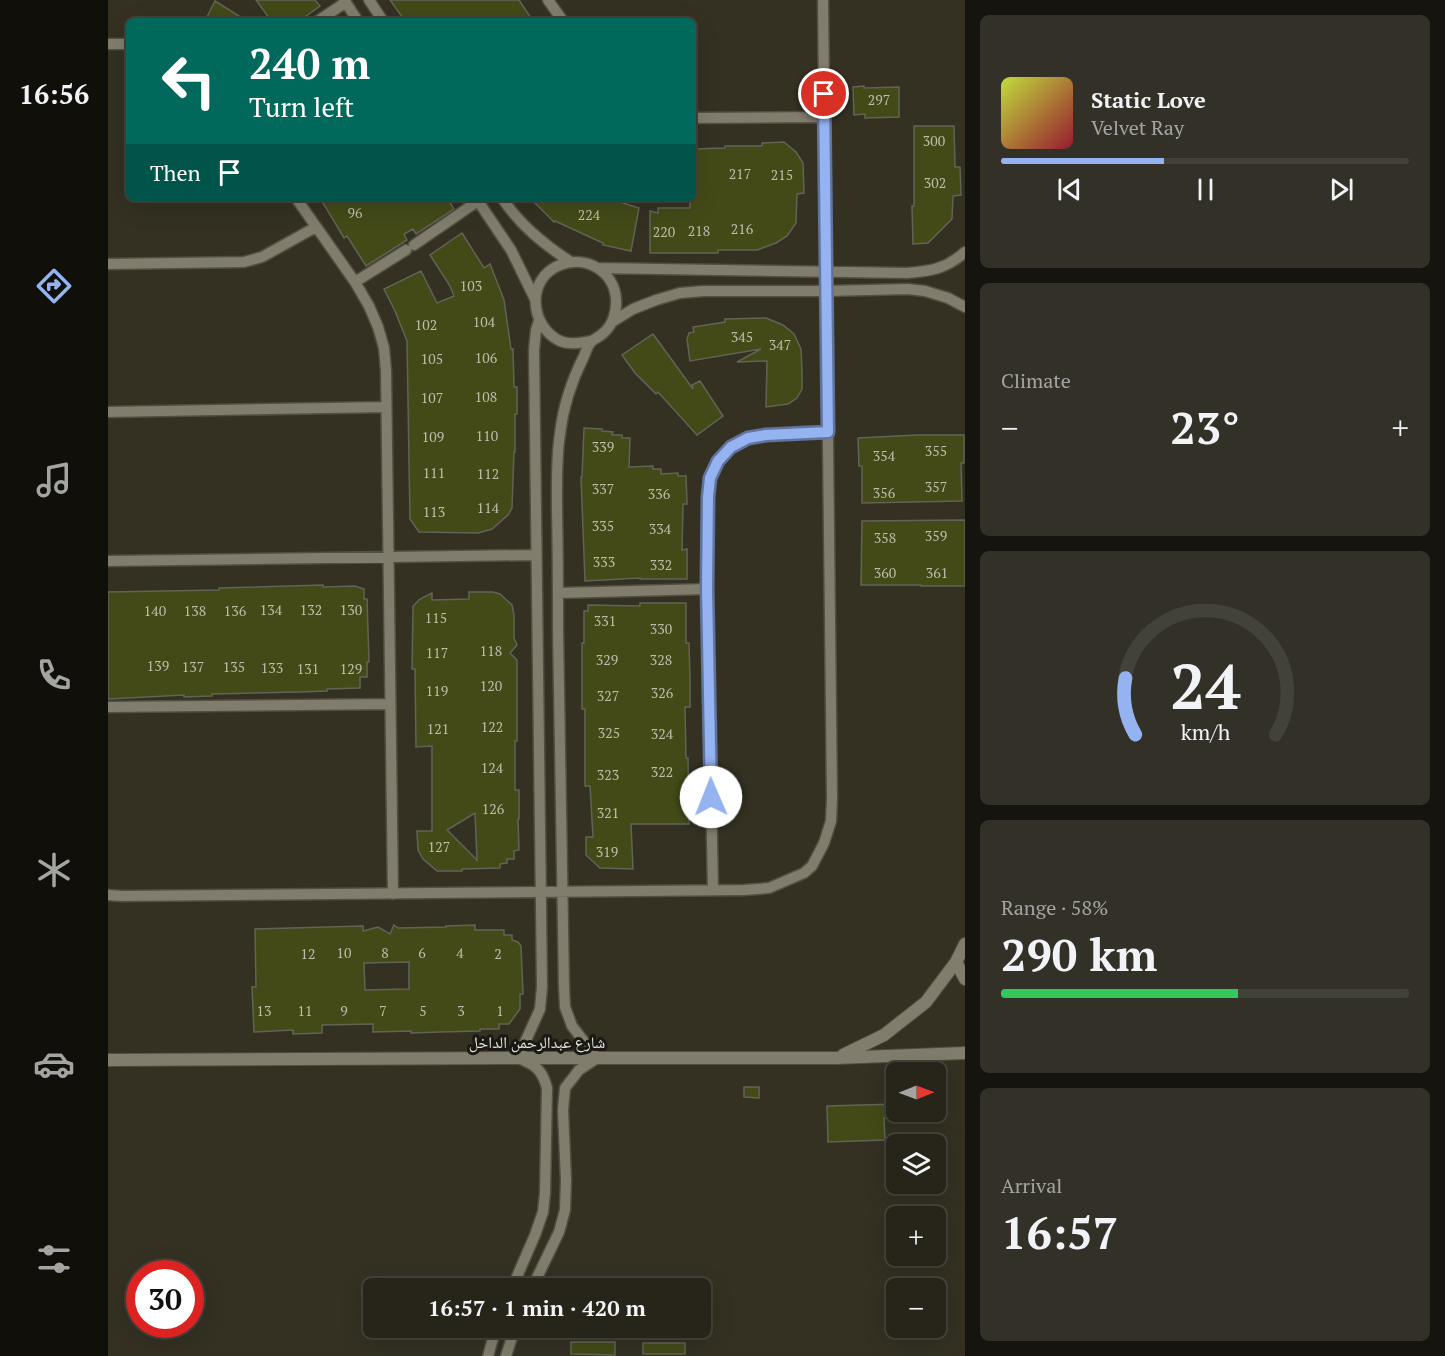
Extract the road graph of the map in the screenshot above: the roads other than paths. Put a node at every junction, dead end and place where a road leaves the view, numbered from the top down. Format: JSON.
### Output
{"nodes":[{"id":1,"x":369,"y":0,"type":"edge"},
{"id":2,"x":549,"y":0,"type":"edge"},
{"id":3,"x":823,"y":0,"type":"edge"},
{"id":4,"x":345,"y":1,"type":"edge"},
{"id":5,"x":322,"y":18,"type":"edge"},
{"id":6,"x":356,"y":18,"type":"edge"},
{"id":7,"x":381,"y":18,"type":"edge"},
{"id":8,"x":560,"y":18,"type":"edge"},
{"id":9,"x":108,"y":44,"type":"edge"},
{"id":10,"x":126,"y":44,"type":"edge"},
{"id":11,"x":824,"y":117,"type":"junction"},
{"id":12,"x":696,"y":118,"type":"edge"},
{"id":13,"x":298,"y":201,"type":"edge"},
{"id":14,"x":476,"y":201,"type":"edge"},
{"id":15,"x":478,"y":201,"type":"edge"},
{"id":16,"x":504,"y":201,"type":"edge"},
{"id":17,"x":316,"y":227,"type":"junction"},
{"id":18,"x":965,"y":252,"type":"edge"},
{"id":19,"x":571,"y":262,"type":"junction"},
{"id":20,"x":108,"y":264,"type":"edge"},
{"id":21,"x":598,"y":268,"type":"junction"},
{"id":22,"x":826,"y":272,"type":"junction"},
{"id":23,"x":355,"y":282,"type":"junction"},
{"id":24,"x":826,"y":291,"type":"junction"},
{"id":25,"x":535,"y":300,"type":"junction"},
{"id":26,"x":965,"y":307,"type":"edge"},
{"id":27,"x":539,"y":321,"type":"junction"},
{"id":28,"x":612,"y":322,"type":"junction"},
{"id":29,"x":591,"y":341,"type":"junction"},
{"id":30,"x":386,"y":407,"type":"junction"},
{"id":31,"x":108,"y":412,"type":"edge"},
{"id":32,"x":828,"y":432,"type":"junction"},
{"id":33,"x":536,"y":555,"type":"junction"},
{"id":34,"x":388,"y":557,"type":"junction"},
{"id":35,"x":108,"y":561,"type":"edge"},
{"id":36,"x":707,"y":588,"type":"junction"},
{"id":37,"x":558,"y":593,"type":"junction"},
{"id":38,"x":390,"y":704,"type":"junction"},
{"id":39,"x":108,"y":707,"type":"edge"},
{"id":40,"x":713,"y":890,"type":"junction"},
{"id":41,"x":541,"y":892,"type":"junction"},
{"id":42,"x":562,"y":892,"type":"junction"},
{"id":43,"x":393,"y":894,"type":"junction"},
{"id":44,"x":108,"y":895,"type":"edge"},
{"id":45,"x":965,"y":944,"type":"edge"},
{"id":46,"x":956,"y":962,"type":"junction"},
{"id":47,"x":965,"y":979,"type":"edge"},
{"id":48,"x":965,"y":1053,"type":"edge"},
{"id":49,"x":518,"y":1058,"type":"junction"},
{"id":50,"x":597,"y":1058,"type":"junction"},
{"id":51,"x":836,"y":1058,"type":"junction"},
{"id":52,"x":108,"y":1060,"type":"edge"},
{"id":53,"x":516,"y":1278,"type":"edge"},
{"id":54,"x":537,"y":1278,"type":"edge"},
{"id":55,"x":493,"y":1338,"type":"edge"},
{"id":56,"x":512,"y":1338,"type":"edge"},
{"id":57,"x":488,"y":1356,"type":"edge"},
{"id":58,"x":506,"y":1356,"type":"edge"}],
"edges":[{"from":1,"to":7,"type":"street"},
{"from":2,"to":8,"type":"street"},
{"from":3,"to":11,"type":"street"},
{"from":4,"to":5,"type":"street"},
{"from":4,"to":6,"type":"street"},
{"from":9,"to":10,"type":"street"},
{"from":11,"to":12,"type":"street"},
{"from":11,"to":22,"type":"street"},
{"from":13,"to":17,"type":"street"},
{"from":14,"to":23,"type":"street"},
{"from":15,"to":25,"type":"street"},
{"from":16,"to":19,"type":"street"},
{"from":17,"to":20,"type":"street"},
{"from":17,"to":23,"type":"street"},
{"from":18,"to":22,"type":"street"},
{"from":19,"to":21,"type":"street"},
{"from":19,"to":25,"type":"street"},
{"from":21,"to":22,"type":"street"},
{"from":21,"to":28,"type":"street"},
{"from":22,"to":24,"type":"street"},
{"from":23,"to":30,"type":"street"},
{"from":24,"to":26,"type":"street"},
{"from":24,"to":28,"type":"street"},
{"from":24,"to":32,"type":"street"},
{"from":25,"to":27,"type":"street"},
{"from":27,"to":29,"type":"street"},
{"from":27,"to":33,"type":"street"},
{"from":28,"to":29,"type":"street"},
{"from":29,"to":37,"type":"street"},
{"from":30,"to":31,"type":"street"},
{"from":30,"to":34,"type":"street"},
{"from":32,"to":36,"type":"street"},
{"from":32,"to":40,"type":"street"},
{"from":33,"to":34,"type":"street"},
{"from":33,"to":41,"type":"street"},
{"from":34,"to":35,"type":"street"},
{"from":34,"to":38,"type":"street"},
{"from":36,"to":37,"type":"street"},
{"from":36,"to":40,"type":"street"},
{"from":37,"to":42,"type":"street"},
{"from":38,"to":39,"type":"street"},
{"from":38,"to":43,"type":"street"},
{"from":40,"to":42,"type":"street"},
{"from":41,"to":42,"type":"street"},
{"from":41,"to":43,"type":"street"},
{"from":41,"to":49,"type":"street"},
{"from":42,"to":50,"type":"street"},
{"from":43,"to":44,"type":"street"},
{"from":45,"to":46,"type":"street"},
{"from":46,"to":47,"type":"street"},
{"from":46,"to":51,"type":"street"},
{"from":48,"to":51,"type":"street","name":"شارع عبدالرحمن الداخل"},
{"from":49,"to":50,"type":"street","name":"شارع عبدالرحمن الداخل"},
{"from":49,"to":52,"type":"street","name":"شارع عبدالرحمن الداخل"},
{"from":49,"to":53,"type":"street"},
{"from":50,"to":51,"type":"street","name":"شارع عبدالرحمن الداخل"},
{"from":50,"to":54,"type":"street"},
{"from":55,"to":57,"type":"street"},
{"from":56,"to":58,"type":"street"}]}
